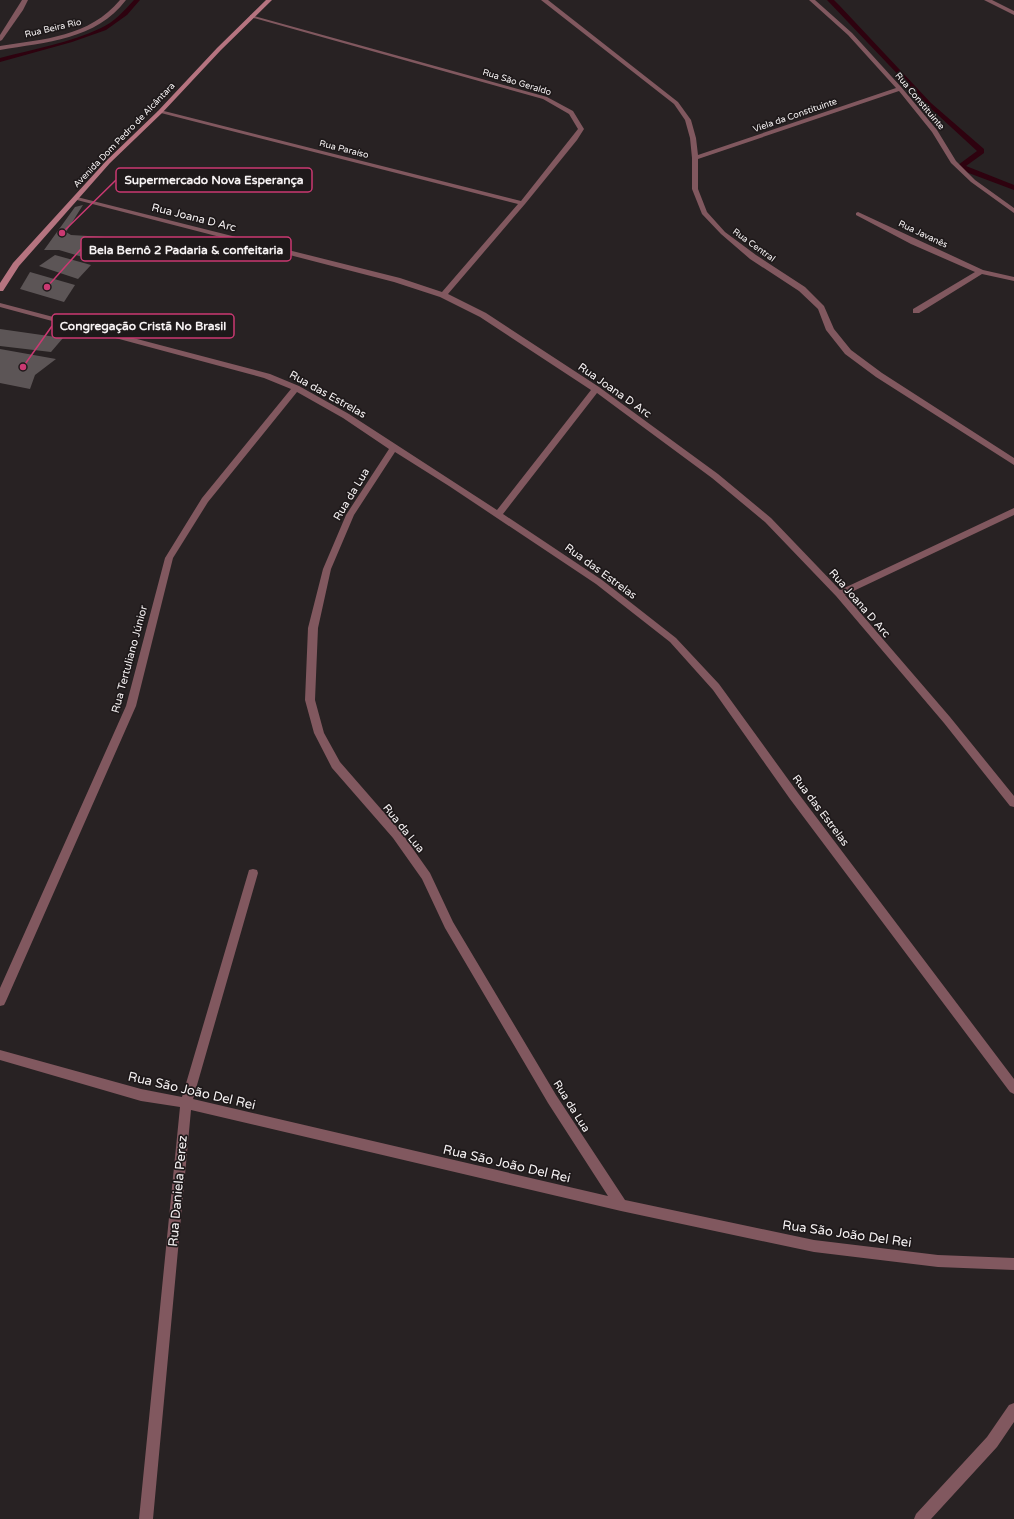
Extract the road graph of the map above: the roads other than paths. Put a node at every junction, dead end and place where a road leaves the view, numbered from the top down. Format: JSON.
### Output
{"nodes":[{"id":1,"x":25,"y":0,"type":"edge"},
{"id":2,"x":123,"y":0,"type":"edge"},
{"id":3,"x":269,"y":0,"type":"edge"},
{"id":4,"x":544,"y":0,"type":"edge"},
{"id":5,"x":812,"y":0,"type":"edge"},
{"id":6,"x":987,"y":0,"type":"edge"},
{"id":7,"x":1014,"y":13,"type":"edge"},
{"id":8,"x":252,"y":16,"type":"junction"},
{"id":9,"x":0,"y":39,"type":"edge"},
{"id":10,"x":0,"y":48,"type":"edge"},
{"id":11,"x":900,"y":89,"type":"junction"},
{"id":12,"x":160,"y":112,"type":"junction"},
{"id":13,"x":695,"y":158,"type":"junction"},
{"id":14,"x":75,"y":198,"type":"junction"},
{"id":15,"x":523,"y":203,"type":"junction"},
{"id":16,"x":1014,"y":211,"type":"edge"},
{"id":17,"x":858,"y":214,"type":"dead end"},
{"id":18,"x":980,"y":272,"type":"junction"},
{"id":19,"x":1014,"y":279,"type":"edge"},
{"id":20,"x":0,"y":289,"type":"edge"},
{"id":21,"x":443,"y":295,"type":"junction"},
{"id":22,"x":0,"y":305,"type":"edge"},
{"id":23,"x":916,"y":311,"type":"dead end"},
{"id":24,"x":296,"y":388,"type":"junction"},
{"id":25,"x":596,"y":389,"type":"junction"},
{"id":26,"x":394,"y":448,"type":"junction"},
{"id":27,"x":1014,"y":462,"type":"edge"},
{"id":28,"x":1014,"y":511,"type":"edge"},
{"id":29,"x":498,"y":514,"type":"junction"},
{"id":30,"x":839,"y":594,"type":"junction"},
{"id":31,"x":1014,"y":803,"type":"edge"},
{"id":32,"x":254,"y":873,"type":"dead end"},
{"id":33,"x":0,"y":1001,"type":"edge"},
{"id":34,"x":0,"y":1055,"type":"edge"},
{"id":35,"x":1014,"y":1088,"type":"edge"},
{"id":36,"x":186,"y":1103,"type":"junction"},
{"id":37,"x":621,"y":1205,"type":"junction"},
{"id":38,"x":1014,"y":1264,"type":"edge"},
{"id":39,"x":1014,"y":1410,"type":"edge"},
{"id":40,"x":146,"y":1519,"type":"edge"},
{"id":41,"x":921,"y":1519,"type":"edge"}],
"edges":[{"from":1,"to":9,"type":"street"},
{"from":2,"to":10,"type":"street","name":"Rua Beira Rio"},
{"from":3,"to":8,"type":"street","name":"Avenida Dom Pedro de Alcântara"},
{"from":4,"to":13,"type":"street","name":"Rua Central"},
{"from":5,"to":11,"type":"street","name":"Rua Constituinte"},
{"from":6,"to":7,"type":"street"},
{"from":8,"to":12,"type":"street","name":"Avenida Dom Pedro de Alcântara"},
{"from":8,"to":15,"type":"street","name":"Rua São Geraldo"},
{"from":11,"to":13,"type":"street","name":"Viela da Constituinte"},
{"from":11,"to":16,"type":"street","name":"Rua Constituinte"},
{"from":12,"to":14,"type":"street","name":"Avenida Dom Pedro de Alcântara"},
{"from":12,"to":15,"type":"street","name":"Rua Paraíso"},
{"from":13,"to":27,"type":"street","name":"Rua Central"},
{"from":14,"to":20,"type":"street","name":"Avenida Dom Pedro de Alcântara"},
{"from":14,"to":21,"type":"street","name":"Rua Joana D Arc"},
{"from":15,"to":21,"type":"street","name":"Rua São Geraldo"},
{"from":17,"to":18,"type":"street","name":"Rua Javanês"},
{"from":18,"to":19,"type":"street","name":"Rua Javanês"},
{"from":18,"to":23,"type":"street"},
{"from":21,"to":25,"type":"street","name":"Rua Joana D Arc"},
{"from":22,"to":24,"type":"street","name":"Rua das Estrelas"},
{"from":24,"to":26,"type":"street","name":"Rua das Estrelas"},
{"from":24,"to":33,"type":"street","name":"Rua Tertuliano Júnior"},
{"from":25,"to":29,"type":"street"},
{"from":25,"to":30,"type":"street","name":"Rua Joana D Arc"},
{"from":26,"to":29,"type":"street","name":"Rua das Estrelas"},
{"from":26,"to":37,"type":"street","name":"Rua da Lua"},
{"from":28,"to":30,"type":"street"},
{"from":29,"to":35,"type":"street","name":"Rua das Estrelas"},
{"from":30,"to":31,"type":"street","name":"Rua Joana D Arc"},
{"from":32,"to":36,"type":"street","name":"Rua Daniela Perez"},
{"from":34,"to":36,"type":"street","name":"Rua São João Del Rei"},
{"from":36,"to":37,"type":"street","name":"Rua São João Del Rei"},
{"from":36,"to":40,"type":"street","name":"Rua Daniela Perez"},
{"from":37,"to":38,"type":"street","name":"Rua São João Del Rei"},
{"from":39,"to":41,"type":"street"}]}
